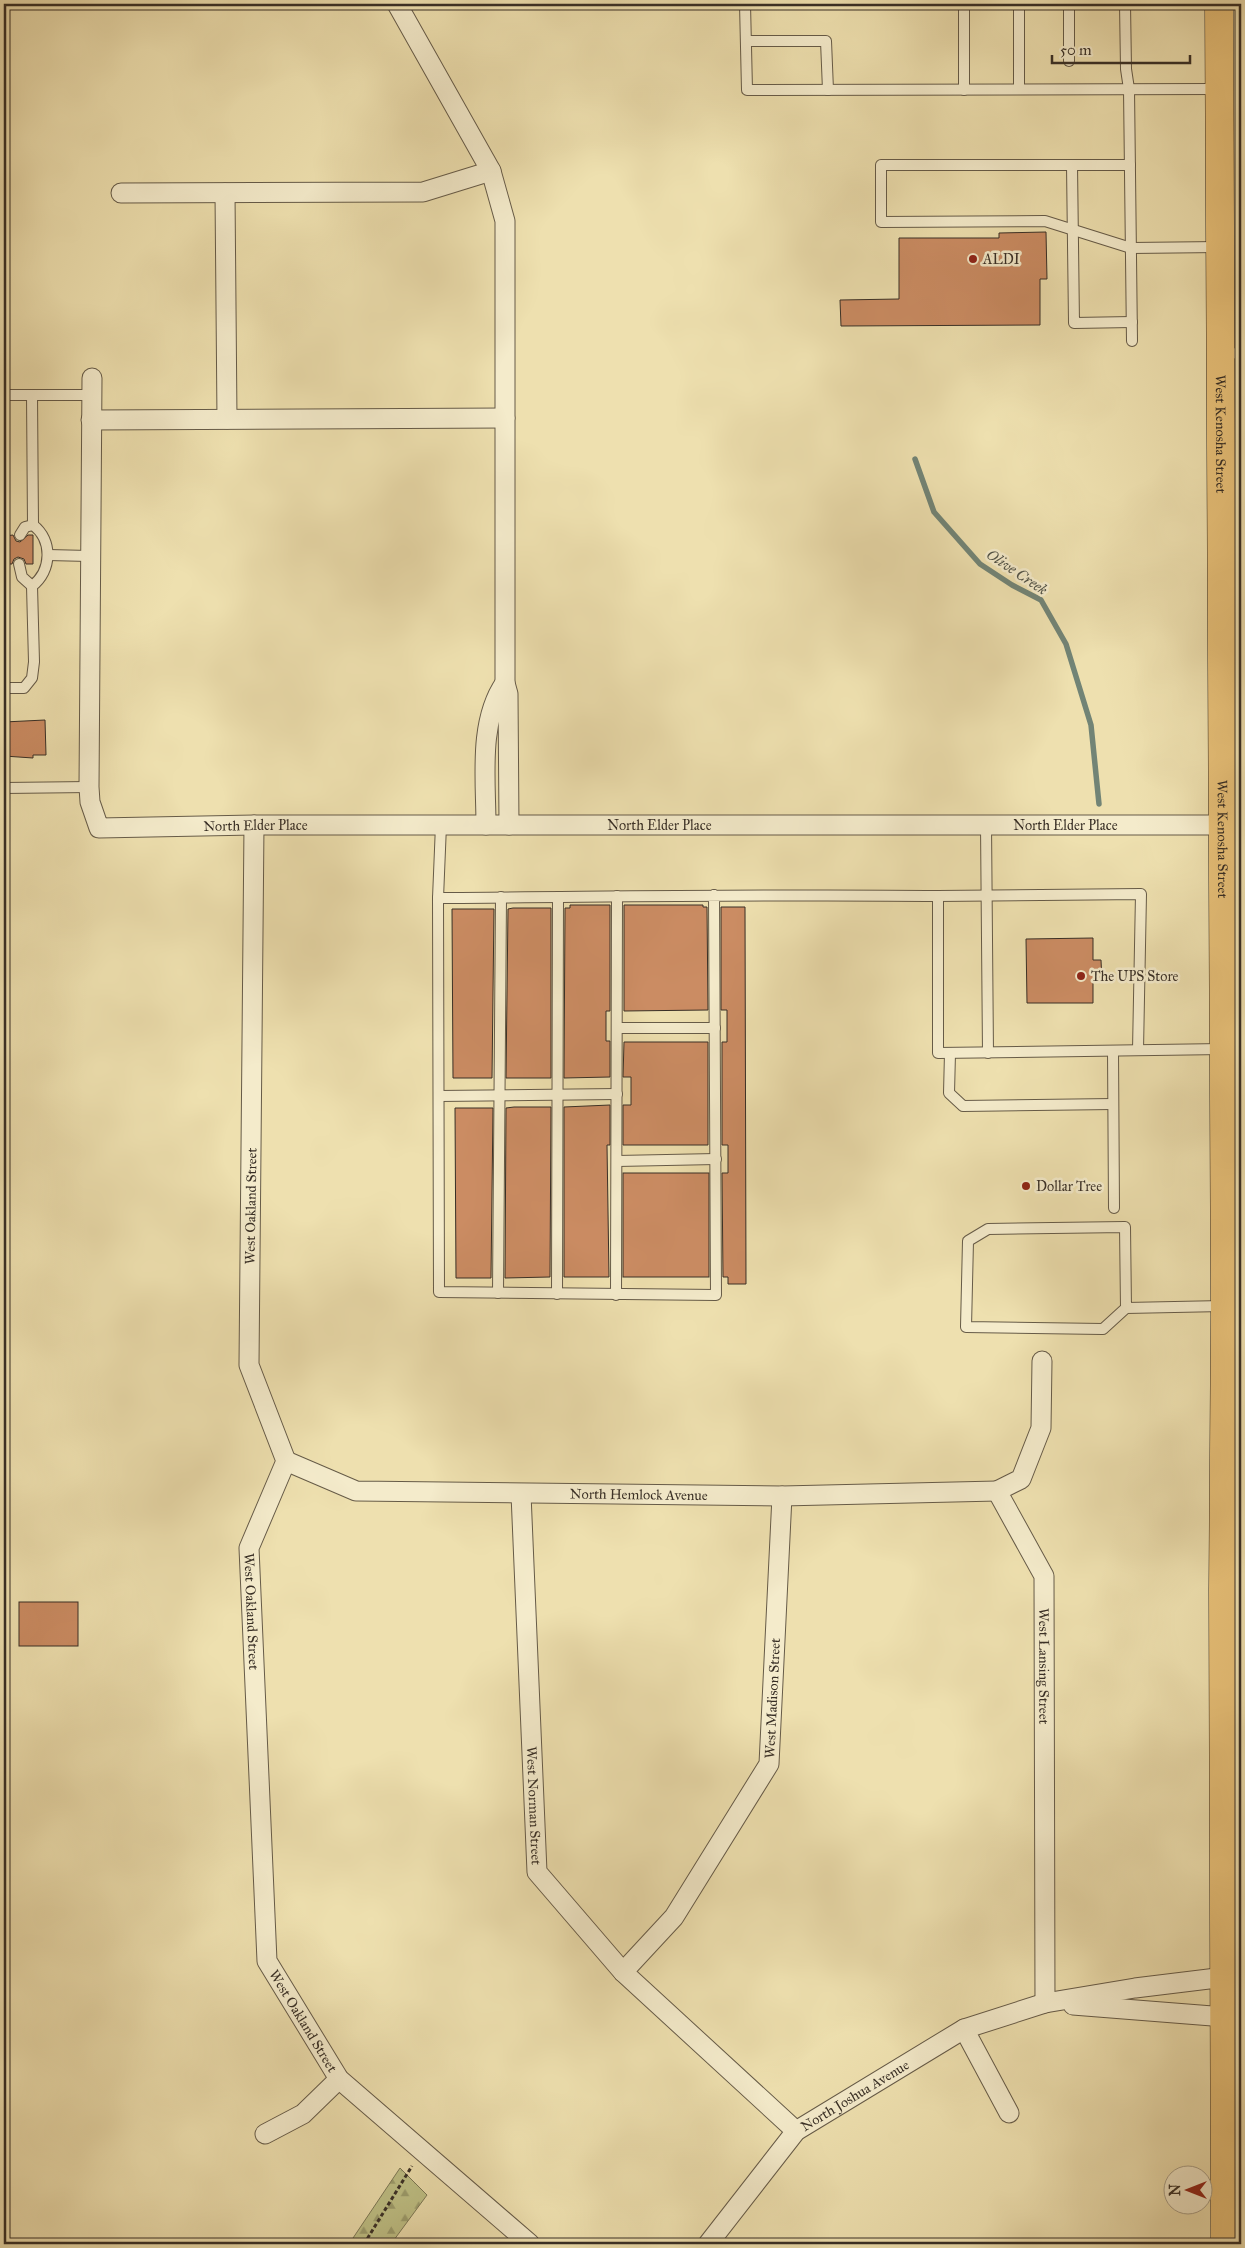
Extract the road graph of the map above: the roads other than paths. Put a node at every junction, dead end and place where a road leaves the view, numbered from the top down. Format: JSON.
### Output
{"nodes":[{"id":1,"x":397,"y":4,"type":"edge"},
{"id":2,"x":745,"y":4,"type":"edge"},
{"id":3,"x":964,"y":4,"type":"edge"},
{"id":4,"x":1020,"y":4,"type":"edge"},
{"id":5,"x":1069,"y":4,"type":"edge"},
{"id":6,"x":1125,"y":4,"type":"edge"},
{"id":7,"x":1219,"y":4,"type":"edge"},
{"id":8,"x":746,"y":42,"type":"junction"},
{"id":9,"x":1069,"y":61,"type":"dead end"},
{"id":10,"x":1020,"y":89,"type":"junction"},
{"id":11,"x":1129,"y":89,"type":"junction"},
{"id":12,"x":1219,"y":89,"type":"junction"},
{"id":13,"x":828,"y":90,"type":"junction"},
{"id":14,"x":964,"y":90,"type":"junction"},
{"id":15,"x":1072,"y":165,"type":"junction"},
{"id":16,"x":1130,"y":165,"type":"junction"},
{"id":17,"x":491,"y":171,"type":"junction"},
{"id":18,"x":121,"y":193,"type":"dead end"},
{"id":19,"x":225,"y":193,"type":"junction"},
{"id":20,"x":1073,"y":230,"type":"junction"},
{"id":21,"x":1220,"y":247,"type":"junction"},
{"id":22,"x":1131,"y":248,"type":"junction"},
{"id":23,"x":1132,"y":322,"type":"junction"},
{"id":24,"x":1132,"y":341,"type":"dead end"},
{"id":25,"x":1231,"y":353,"type":"edge"},
{"id":26,"x":92,"y":386,"type":"joint"},
{"id":27,"x":4,"y":395,"type":"edge"},
{"id":28,"x":32,"y":395,"type":"junction"},
{"id":29,"x":505,"y":418,"type":"junction"},
{"id":30,"x":227,"y":419,"type":"junction"},
{"id":31,"x":91,"y":420,"type":"junction"},
{"id":32,"x":33,"y":526,"type":"junction"},
{"id":33,"x":20,"y":535,"type":"dead end"},
{"id":34,"x":48,"y":555,"type":"junction"},
{"id":35,"x":90,"y":556,"type":"junction"},
{"id":36,"x":19,"y":564,"type":"dead end"},
{"id":37,"x":32,"y":586,"type":"junction"},
{"id":38,"x":4,"y":688,"type":"edge"},
{"id":39,"x":497,"y":769,"type":"junction"},
{"id":40,"x":89,"y":787,"type":"junction"},
{"id":41,"x":4,"y":788,"type":"edge"},
{"id":42,"x":254,"y":825,"type":"junction"},
{"id":43,"x":441,"y":825,"type":"junction"},
{"id":44,"x":486,"y":825,"type":"junction"},
{"id":45,"x":509,"y":825,"type":"junction"},
{"id":46,"x":986,"y":825,"type":"junction"},
{"id":47,"x":1222,"y":825,"type":"junction"},
{"id":48,"x":986,"y":894,"type":"junction"},
{"id":49,"x":714,"y":895,"type":"junction"},
{"id":50,"x":617,"y":896,"type":"junction"},
{"id":51,"x":938,"y":896,"type":"junction"},
{"id":52,"x":558,"y":897,"type":"junction"},
{"id":53,"x":438,"y":898,"type":"junction"},
{"id":54,"x":502,"y":898,"type":"junction"},
{"id":55,"x":617,"y":1028,"type":"junction"},
{"id":56,"x":715,"y":1028,"type":"junction"},
{"id":57,"x":1235,"y":1049,"type":"edge"},
{"id":58,"x":1138,"y":1050,"type":"junction"},
{"id":59,"x":1113,"y":1051,"type":"junction"},
{"id":60,"x":950,"y":1053,"type":"junction"},
{"id":61,"x":988,"y":1053,"type":"junction"},
{"id":62,"x":617,"y":1094,"type":"junction"},
{"id":63,"x":499,"y":1095,"type":"junction"},
{"id":64,"x":557,"y":1095,"type":"junction"},
{"id":65,"x":438,"y":1096,"type":"junction"},
{"id":66,"x":1113,"y":1104,"type":"junction"},
{"id":67,"x":716,"y":1160,"type":"junction"},
{"id":68,"x":617,"y":1161,"type":"junction"},
{"id":69,"x":1114,"y":1208,"type":"dead end"},
{"id":70,"x":498,"y":1293,"type":"junction"},
{"id":71,"x":557,"y":1294,"type":"junction"},
{"id":72,"x":616,"y":1295,"type":"junction"},
{"id":73,"x":1231,"y":1304,"type":"edge"},
{"id":74,"x":1126,"y":1308,"type":"junction"},
{"id":75,"x":1042,"y":1362,"type":"dead end"},
{"id":76,"x":286,"y":1461,"type":"junction"},
{"id":77,"x":997,"y":1491,"type":"junction"},
{"id":78,"x":521,"y":1494,"type":"junction"},
{"id":79,"x":782,"y":1496,"type":"junction"},
{"id":80,"x":623,"y":1972,"type":"junction"},
{"id":81,"x":1225,"y":1977,"type":"junction"},
{"id":82,"x":1045,"y":2003,"type":"junction"},
{"id":83,"x":1225,"y":2017,"type":"junction"},
{"id":84,"x":964,"y":2029,"type":"junction"},
{"id":85,"x":339,"y":2079,"type":"junction"},
{"id":86,"x":1009,"y":2113,"type":"dead end"},
{"id":87,"x":796,"y":2131,"type":"junction"},
{"id":88,"x":265,"y":2134,"type":"dead end"},
{"id":89,"x":530,"y":2244,"type":"edge"},
{"id":90,"x":708,"y":2244,"type":"edge"},
{"id":91,"x":1225,"y":2244,"type":"edge"}],
"edges":[{"from":1,"to":17,"type":"street"},
{"from":2,"to":8,"type":"lane"},
{"from":3,"to":14,"type":"lane"},
{"from":4,"to":10,"type":"lane"},
{"from":5,"to":9,"type":"lane"},
{"from":6,"to":11,"type":"lane"},
{"from":7,"to":12,"type":"main road","name":"West Kenosha Street"},
{"from":8,"to":13,"type":"lane"},
{"from":8,"to":13,"type":"lane"},
{"from":10,"to":11,"type":"lane"},
{"from":10,"to":14,"type":"lane"},
{"from":11,"to":12,"type":"lane"},
{"from":11,"to":16,"type":"lane"},
{"from":12,"to":21,"type":"main road","name":"West Kenosha Street"},
{"from":13,"to":14,"type":"lane"},
{"from":15,"to":16,"type":"lane"},
{"from":15,"to":20,"type":"lane"},
{"from":15,"to":20,"type":"lane"},
{"from":16,"to":22,"type":"lane"},
{"from":17,"to":19,"type":"street"},
{"from":17,"to":29,"type":"street"},
{"from":18,"to":19,"type":"street"},
{"from":19,"to":30,"type":"street"},
{"from":20,"to":22,"type":"lane"},
{"from":20,"to":23,"type":"lane"},
{"from":21,"to":22,"type":"lane"},
{"from":21,"to":25,"type":"main road","name":"West Kenosha Street"},
{"from":22,"to":23,"type":"lane"},
{"from":23,"to":24,"type":"lane"},
{"from":25,"to":47,"type":"main road","name":"West Kenosha Street"},
{"from":26,"to":28,"type":"lane"},
{"from":26,"to":31,"type":"street"},
{"from":27,"to":28,"type":"lane"},
{"from":28,"to":32,"type":"lane"},
{"from":29,"to":30,"type":"street"},
{"from":29,"to":39,"type":"street"},
{"from":30,"to":31,"type":"street"},
{"from":31,"to":35,"type":"street"},
{"from":32,"to":33,"type":"lane"},
{"from":32,"to":34,"type":"lane"},
{"from":34,"to":35,"type":"lane"},
{"from":34,"to":37,"type":"lane"},
{"from":35,"to":40,"type":"street"},
{"from":36,"to":37,"type":"lane"},
{"from":37,"to":38,"type":"lane"},
{"from":39,"to":44,"type":"street"},
{"from":39,"to":45,"type":"street"},
{"from":40,"to":41,"type":"lane"},
{"from":40,"to":42,"type":"street","name":"North Elder Place"},
{"from":42,"to":43,"type":"street","name":"North Elder Place"},
{"from":42,"to":76,"type":"street","name":"West Oakland Street"},
{"from":43,"to":44,"type":"street","name":"North Elder Place"},
{"from":43,"to":53,"type":"lane"},
{"from":44,"to":45,"type":"street","name":"North Elder Place"},
{"from":45,"to":46,"type":"street","name":"North Elder Place"},
{"from":46,"to":47,"type":"street","name":"North Elder Place"},
{"from":46,"to":48,"type":"lane"},
{"from":47,"to":57,"type":"main road","name":"West Kenosha Street"},
{"from":48,"to":51,"type":"lane"},
{"from":48,"to":58,"type":"lane"},
{"from":48,"to":61,"type":"lane"},
{"from":49,"to":50,"type":"lane"},
{"from":49,"to":51,"type":"lane"},
{"from":49,"to":56,"type":"lane"},
{"from":50,"to":52,"type":"lane"},
{"from":50,"to":55,"type":"lane"},
{"from":51,"to":60,"type":"lane"},
{"from":52,"to":54,"type":"lane"},
{"from":52,"to":64,"type":"lane"},
{"from":53,"to":54,"type":"lane"},
{"from":53,"to":65,"type":"lane"},
{"from":54,"to":63,"type":"lane"},
{"from":55,"to":56,"type":"lane"},
{"from":55,"to":62,"type":"lane"},
{"from":56,"to":67,"type":"lane"},
{"from":57,"to":58,"type":"lane"},
{"from":57,"to":73,"type":"main road","name":"West Kenosha Street"},
{"from":58,"to":59,"type":"lane"},
{"from":59,"to":61,"type":"lane"},
{"from":59,"to":66,"type":"lane"},
{"from":60,"to":61,"type":"lane"},
{"from":60,"to":66,"type":"lane"},
{"from":62,"to":64,"type":"lane"},
{"from":62,"to":68,"type":"lane"},
{"from":63,"to":64,"type":"lane"},
{"from":63,"to":65,"type":"lane"},
{"from":63,"to":70,"type":"lane"},
{"from":64,"to":71,"type":"lane"},
{"from":65,"to":70,"type":"lane"},
{"from":66,"to":69,"type":"lane"},
{"from":67,"to":68,"type":"lane"},
{"from":67,"to":72,"type":"lane"},
{"from":68,"to":72,"type":"lane"},
{"from":70,"to":71,"type":"lane"},
{"from":71,"to":72,"type":"lane"},
{"from":73,"to":74,"type":"lane"},
{"from":73,"to":81,"type":"main road","name":"West Kenosha Street"},
{"from":74,"to":74,"type":"lane"},
{"from":75,"to":77,"type":"street"},
{"from":76,"to":78,"type":"street","name":"North Hemlock Avenue"},
{"from":76,"to":85,"type":"street","name":"West Oakland Street"},
{"from":77,"to":79,"type":"street","name":"North Hemlock Avenue"},
{"from":77,"to":82,"type":"street","name":"West Lansing Street"},
{"from":78,"to":79,"type":"street","name":"North Hemlock Avenue"},
{"from":78,"to":80,"type":"street","name":"West Norman Street"},
{"from":79,"to":80,"type":"street","name":"West Madison Street"},
{"from":80,"to":87,"type":"street","name":"West Norman Street"},
{"from":81,"to":82,"type":"street","name":"North Joshua Avenue"},
{"from":81,"to":83,"type":"main road","name":"West Kenosha Street"},
{"from":82,"to":83,"type":"street","name":"North Joshua Avenue"},
{"from":82,"to":84,"type":"street","name":"North Joshua Avenue"},
{"from":83,"to":91,"type":"main road","name":"West Kenosha Street"},
{"from":84,"to":86,"type":"street"},
{"from":84,"to":87,"type":"street","name":"North Joshua Avenue"},
{"from":85,"to":88,"type":"street"},
{"from":85,"to":89,"type":"street","name":"West Oakland Street"},
{"from":87,"to":90,"type":"street","name":"North Joshua Avenue"}]}
